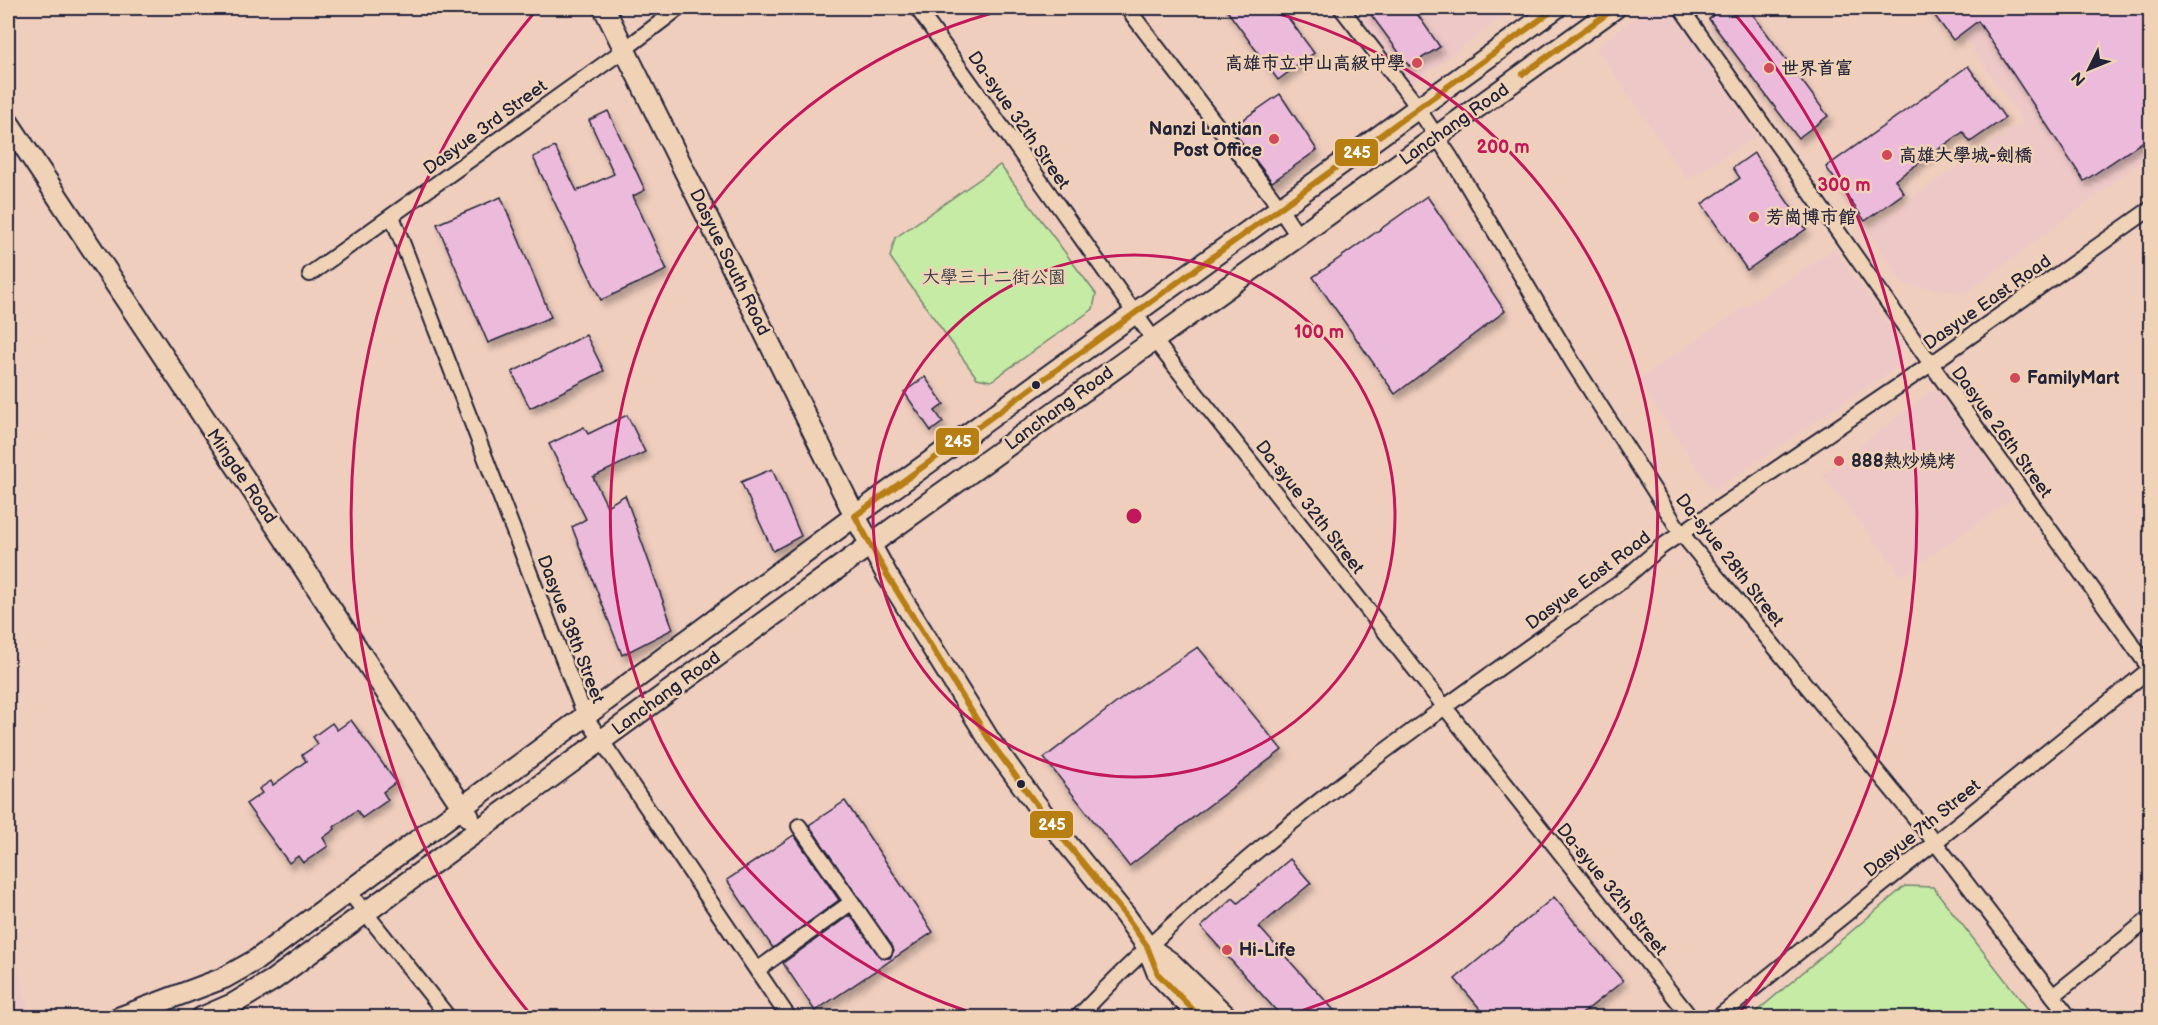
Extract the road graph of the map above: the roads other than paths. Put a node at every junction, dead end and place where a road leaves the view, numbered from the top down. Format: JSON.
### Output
{"nodes":[{"id":1,"x":604,"y":8,"type":"edge"},
{"id":2,"x":679,"y":8,"type":"edge"},
{"id":3,"x":917,"y":8,"type":"edge"},
{"id":4,"x":1127,"y":8,"type":"edge"},
{"id":5,"x":1341,"y":8,"type":"edge"},
{"id":6,"x":1556,"y":8,"type":"edge"},
{"id":7,"x":1615,"y":8,"type":"edge"},
{"id":8,"x":1681,"y":8,"type":"edge"},
{"id":9,"x":625,"y":49,"type":"junction"},
{"id":10,"x":1417,"y":108,"type":"junction"},
{"id":11,"x":8,"y":122,"type":"edge"},
{"id":12,"x":1436,"y":136,"type":"junction"},
{"id":13,"x":1279,"y":208,"type":"junction"},
{"id":14,"x":2151,"y":209,"type":"edge"},
{"id":15,"x":392,"y":216,"type":"junction"},
{"id":16,"x":1298,"y":236,"type":"junction"},
{"id":17,"x":310,"y":274,"type":"dead end"},
{"id":18,"x":1134,"y":314,"type":"junction"},
{"id":19,"x":1154,"y":340,"type":"junction"},
{"id":20,"x":1931,"y":364,"type":"junction"},
{"id":21,"x":855,"y":516,"type":"junction"},
{"id":22,"x":1681,"y":533,"type":"junction"},
{"id":23,"x":871,"y":544,"type":"junction"},
{"id":24,"x":2150,"y":669,"type":"edge"},
{"id":25,"x":1444,"y":707,"type":"junction"},
{"id":26,"x":585,"y":717,"type":"junction"},
{"id":27,"x":600,"y":741,"type":"junction"},
{"id":28,"x":461,"y":807,"type":"junction"},
{"id":29,"x":798,"y":826,"type":"dead end"},
{"id":30,"x":478,"y":829,"type":"junction"},
{"id":31,"x":1934,"y":841,"type":"junction"},
{"id":32,"x":349,"y":892,"type":"junction"},
{"id":33,"x":852,"y":902,"type":"junction"},
{"id":34,"x":364,"y":914,"type":"junction"},
{"id":35,"x":2151,"y":918,"type":"edge"},
{"id":36,"x":1147,"y":946,"type":"junction"},
{"id":37,"x":885,"y":950,"type":"dead end"},
{"id":38,"x":757,"y":970,"type":"junction"},
{"id":39,"x":2053,"y":996,"type":"junction"},
{"id":40,"x":234,"y":1011,"type":"edge"},
{"id":41,"x":118,"y":1017,"type":"edge"},
{"id":42,"x":201,"y":1017,"type":"edge"},
{"id":43,"x":449,"y":1017,"type":"edge"},
{"id":44,"x":789,"y":1017,"type":"edge"},
{"id":45,"x":1077,"y":1017,"type":"edge"},
{"id":46,"x":1201,"y":1017,"type":"edge"},
{"id":47,"x":1228,"y":1017,"type":"edge"},
{"id":48,"x":1691,"y":1017,"type":"edge"},
{"id":49,"x":1716,"y":1017,"type":"edge"},
{"id":50,"x":2070,"y":1017,"type":"edge"}],
"edges":[{"from":1,"to":9,"type":"street","name":"Dasyue South Road"},
{"from":2,"to":9,"type":"street","name":"Dasyue 3rd Street"},
{"from":3,"to":18,"type":"street","name":"Da-syue 32th Street"},
{"from":4,"to":13,"type":"street"},
{"from":5,"to":10,"type":"street","name":"Da-syue 28th Street"},
{"from":6,"to":10,"type":"street","name":"Lanchang Road"},
{"from":7,"to":12,"type":"street","name":"Lanchang Road"},
{"from":8,"to":20,"type":"street","name":"Dasyue 26th Street"},
{"from":9,"to":15,"type":"street","name":"Dasyue 3rd Street"},
{"from":9,"to":21,"type":"street","name":"Dasyue South Road"},
{"from":10,"to":12,"type":"street","name":"Da-syue 28th Street"},
{"from":10,"to":13,"type":"street","name":"Lanchang Road"},
{"from":11,"to":28,"type":"street","name":"Mingde Road"},
{"from":12,"to":16,"type":"street","name":"Lanchang Road"},
{"from":12,"to":22,"type":"street","name":"Da-syue 28th Street"},
{"from":13,"to":16,"type":"street"},
{"from":13,"to":18,"type":"street","name":"Lanchang Road"},
{"from":14,"to":20,"type":"street","name":"Dasyue East Road"},
{"from":15,"to":17,"type":"street","name":"Dasyue 3rd Street"},
{"from":15,"to":26,"type":"street","name":"Dasyue 38th Street"},
{"from":16,"to":19,"type":"street","name":"Lanchang Road"},
{"from":18,"to":19,"type":"street","name":"Da-syue 32th Street"},
{"from":18,"to":21,"type":"street","name":"Lanchang Road"},
{"from":19,"to":23,"type":"street","name":"Lanchang Road"},
{"from":19,"to":25,"type":"street","name":"Da-syue 32th Street"},
{"from":20,"to":22,"type":"street","name":"Dasyue East Road"},
{"from":20,"to":24,"type":"street","name":"Dasyue 26th Street"},
{"from":21,"to":23,"type":"street","name":"Dasyue South Road"},
{"from":21,"to":26,"type":"street","name":"Lanchang Road"},
{"from":22,"to":25,"type":"street","name":"Dasyue East Road"},
{"from":22,"to":31,"type":"street","name":"Da-syue 28th Street"},
{"from":23,"to":27,"type":"street","name":"Lanchang Road"},
{"from":23,"to":36,"type":"street"},
{"from":24,"to":31,"type":"street","name":"Dasyue 7th Street"},
{"from":25,"to":36,"type":"street","name":"Dasyue East Road"},
{"from":25,"to":48,"type":"street","name":"Da-syue 32th Street"},
{"from":26,"to":27,"type":"street","name":"Dasyue 38th Street"},
{"from":26,"to":28,"type":"street","name":"Lanchang Road"},
{"from":27,"to":30,"type":"street","name":"Lanchang Road"},
{"from":27,"to":38,"type":"street","name":"Dasyue 38th Street"},
{"from":28,"to":30,"type":"street","name":"Mingde Road"},
{"from":28,"to":32,"type":"street","name":"Lanchang Road"},
{"from":29,"to":33,"type":"street"},
{"from":30,"to":34,"type":"street","name":"Lanchang Road"},
{"from":31,"to":39,"type":"street","name":"Da-syue 28th Street"},
{"from":31,"to":49,"type":"street","name":"Dasyue 7th Street"},
{"from":32,"to":34,"type":"street"},
{"from":32,"to":41,"type":"street","name":"Lanchang Road"},
{"from":33,"to":37,"type":"street"},
{"from":33,"to":38,"type":"street"},
{"from":34,"to":40,"type":"street","name":"Lanchang Road"},
{"from":34,"to":43,"type":"street"},
{"from":35,"to":39,"type":"street"},
{"from":36,"to":45,"type":"street","name":"Dasyue East Road"},
{"from":36,"to":46,"type":"street"},
{"from":36,"to":47,"type":"street"},
{"from":38,"to":44,"type":"street","name":"Dasyue 38th Street"},
{"from":39,"to":50,"type":"street","name":"Da-syue 28th Street"},
{"from":40,"to":42,"type":"street","name":"Lanchang Road"}]}
